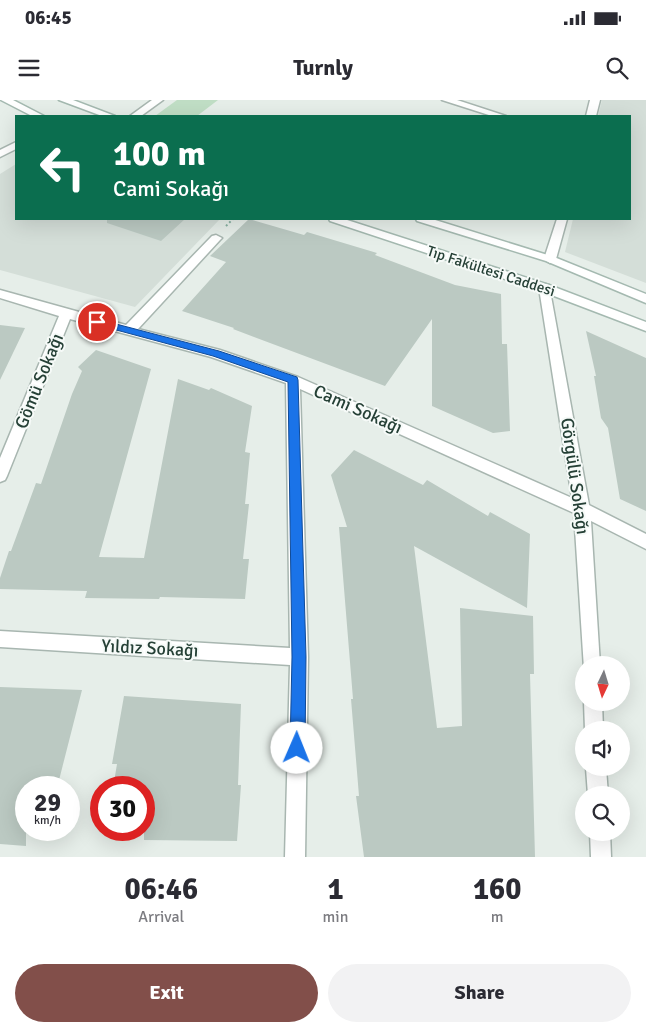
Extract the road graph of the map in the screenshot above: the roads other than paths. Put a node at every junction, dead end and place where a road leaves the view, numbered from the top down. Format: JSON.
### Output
{"nodes":[{"id":1,"x":6,"y":100,"type":"edge"},
{"id":2,"x":64,"y":100,"type":"edge"},
{"id":3,"x":158,"y":100,"type":"edge"},
{"id":4,"x":447,"y":100,"type":"edge"},
{"id":5,"x":595,"y":100,"type":"edge"},
{"id":6,"x":37,"y":115,"type":"edge"},
{"id":7,"x":107,"y":115,"type":"edge"},
{"id":8,"x":136,"y":115,"type":"edge"},
{"id":9,"x":498,"y":115,"type":"edge"},
{"id":10,"x":591,"y":115,"type":"edge"},
{"id":11,"x":15,"y":145,"type":"edge"},
{"id":12,"x":0,"y":154,"type":"edge"},
{"id":13,"x":337,"y":220,"type":"edge"},
{"id":14,"x":424,"y":220,"type":"edge"},
{"id":15,"x":562,"y":220,"type":"edge"},
{"id":16,"x":216,"y":238,"type":"dead end"},
{"id":17,"x":550,"y":259,"type":"junction"},
{"id":18,"x":545,"y":288,"type":"junction"},
{"id":19,"x":0,"y":294,"type":"edge"},
{"id":20,"x":646,"y":299,"type":"edge"},
{"id":21,"x":66,"y":314,"type":"junction"},
{"id":22,"x":646,"y":326,"type":"edge"},
{"id":23,"x":129,"y":330,"type":"junction"},
{"id":24,"x":293,"y":380,"type":"junction"},
{"id":25,"x":0,"y":476,"type":"edge"},
{"id":26,"x":582,"y":509,"type":"junction"},
{"id":27,"x":646,"y":542,"type":"edge"},
{"id":28,"x":0,"y":639,"type":"edge"},
{"id":29,"x":590,"y":656,"type":"edge"},
{"id":30,"x":299,"y":657,"type":"junction"},
{"id":31,"x":600,"y":841,"type":"edge"},
{"id":32,"x":295,"y":857,"type":"edge"},
{"id":33,"x":601,"y":857,"type":"edge"}],
"edges":[{"from":1,"to":6,"type":"street"},
{"from":2,"to":7,"type":"street"},
{"from":3,"to":8,"type":"street"},
{"from":4,"to":9,"type":"street"},
{"from":5,"to":10,"type":"street"},
{"from":11,"to":12,"type":"street"},
{"from":13,"to":18,"type":"street","name":"Tıp Fakültesi Caddesi"},
{"from":14,"to":17,"type":"street"},
{"from":15,"to":17,"type":"street"},
{"from":16,"to":23,"type":"street"},
{"from":17,"to":20,"type":"street"},
{"from":18,"to":22,"type":"street","name":"Tıp Fakültesi Caddesi"},
{"from":18,"to":26,"type":"street","name":"Görgülü Sokağı"},
{"from":19,"to":21,"type":"street","name":"Cami Sokağı"},
{"from":21,"to":23,"type":"street","name":"Cami Sokağı"},
{"from":21,"to":25,"type":"street","name":"Gömü Sokağı"},
{"from":23,"to":24,"type":"street","name":"Cami Sokağı"},
{"from":24,"to":26,"type":"street","name":"Cami Sokağı"},
{"from":24,"to":30,"type":"street"},
{"from":26,"to":27,"type":"street","name":"Cami Sokağı"},
{"from":26,"to":29,"type":"street","name":"Görgülü Sokağı"},
{"from":28,"to":30,"type":"street","name":"Yıldız Sokağı"},
{"from":30,"to":32,"type":"street"},
{"from":31,"to":33,"type":"street"}]}
